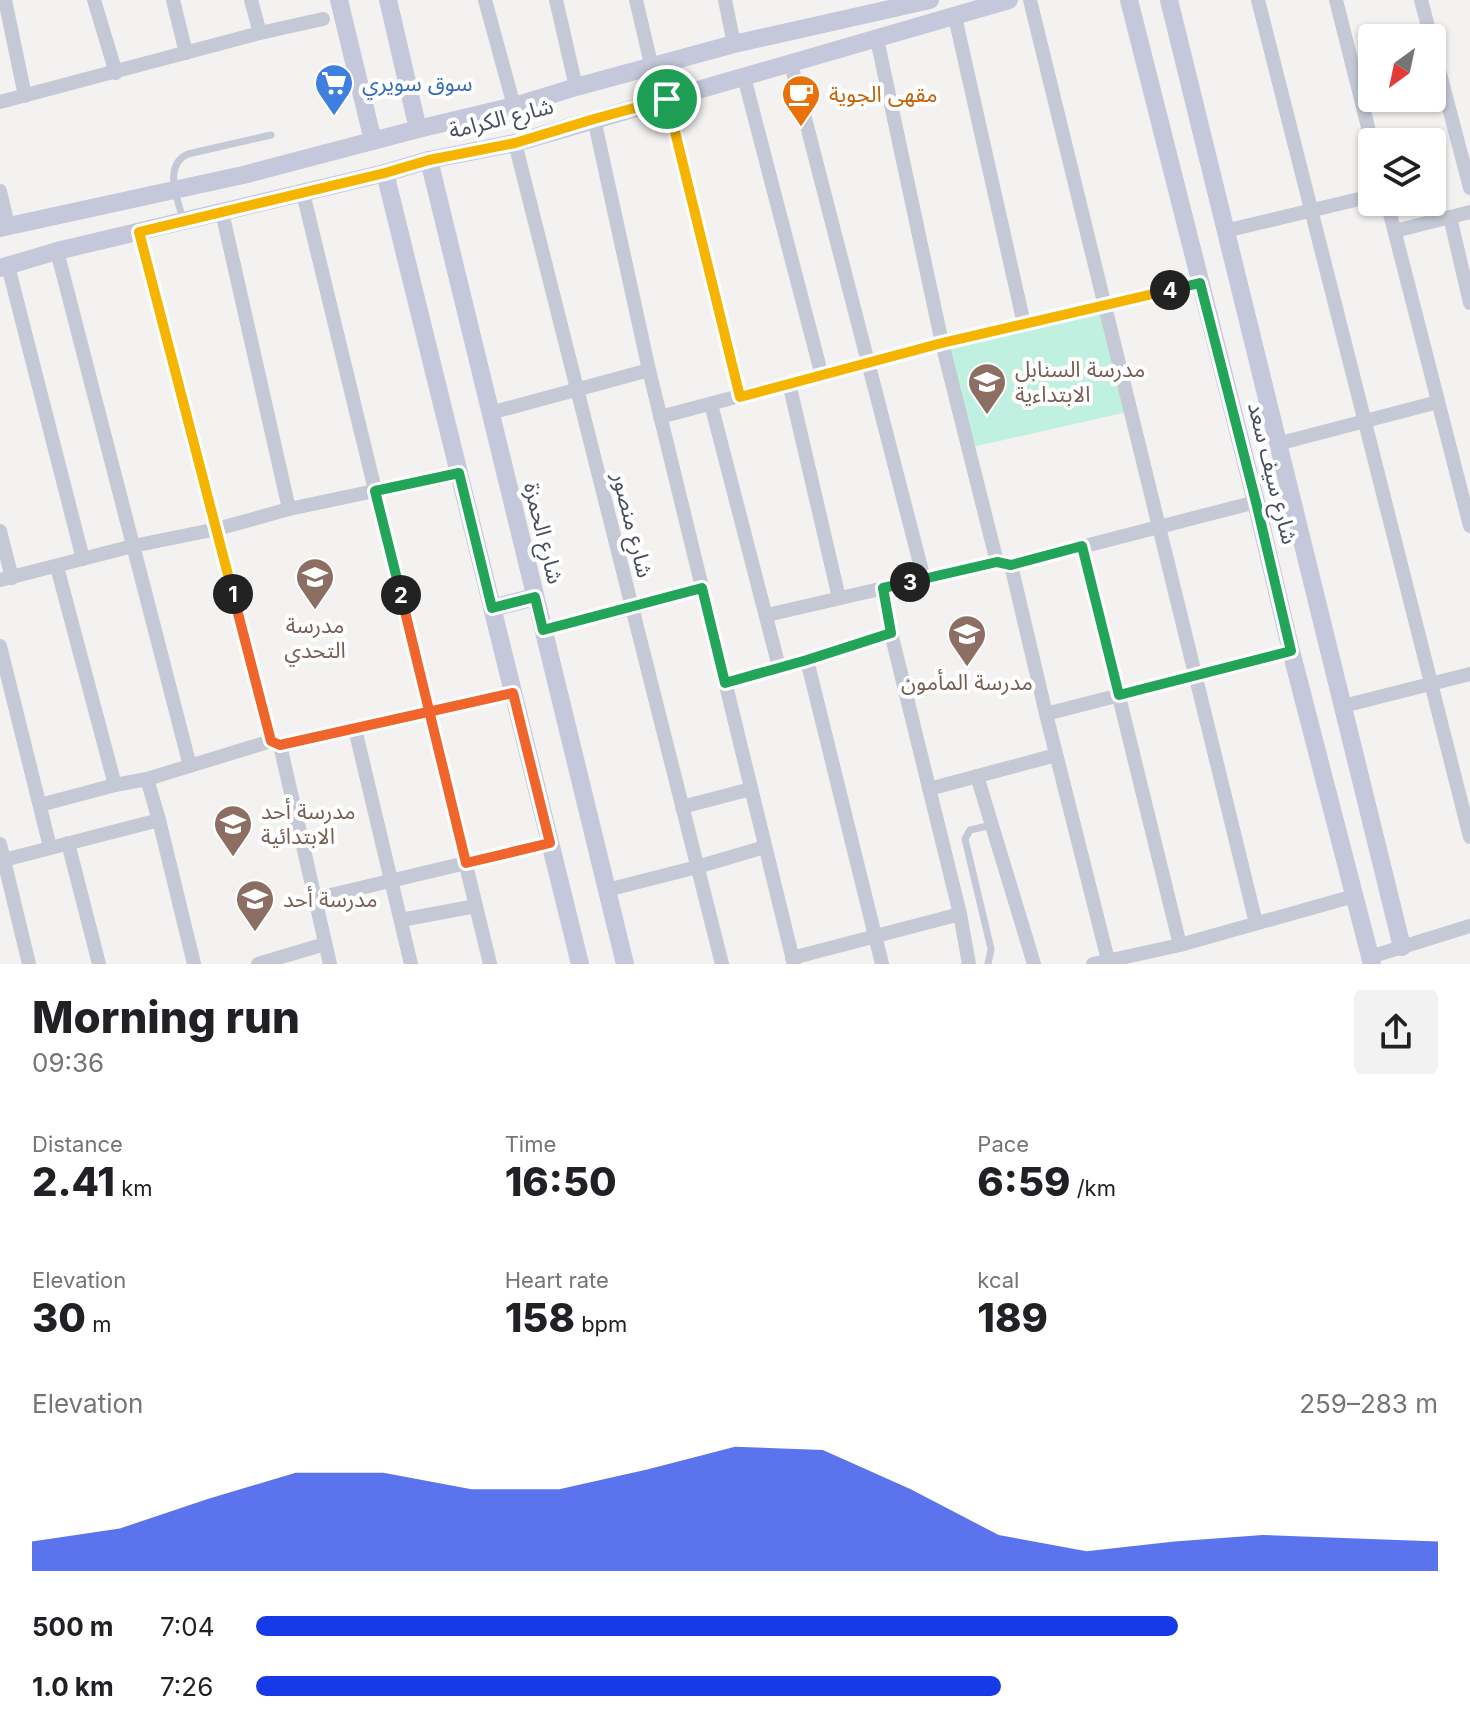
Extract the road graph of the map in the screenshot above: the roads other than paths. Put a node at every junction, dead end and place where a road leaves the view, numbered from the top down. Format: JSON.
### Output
{"nodes":[{"id":1,"x":5,"y":0,"type":"edge"},
{"id":2,"x":94,"y":0,"type":"edge"},
{"id":3,"x":173,"y":0,"type":"edge"},
{"id":4,"x":251,"y":0,"type":"edge"},
{"id":5,"x":339,"y":0,"type":"edge"},
{"id":6,"x":388,"y":0,"type":"edge"},
{"id":7,"x":485,"y":0,"type":"edge"},
{"id":8,"x":556,"y":0,"type":"edge"},
{"id":9,"x":636,"y":0,"type":"edge"},
{"id":10,"x":725,"y":0,"type":"edge"},
{"id":11,"x":1009,"y":0,"type":"edge"},
{"id":12,"x":1030,"y":0,"type":"edge"},
{"id":13,"x":1129,"y":0,"type":"edge"},
{"id":14,"x":1169,"y":0,"type":"edge"},
{"id":15,"x":1258,"y":0,"type":"edge"},
{"id":16,"x":1336,"y":0,"type":"edge"},
{"id":17,"x":1421,"y":0,"type":"edge"},
{"id":18,"x":925,"y":1,"type":"edge"},
{"id":19,"x":955,"y":17,"type":"junction"},
{"id":20,"x":323,"y":19,"type":"dead end"},
{"id":21,"x":1427,"y":24,"type":"edge"},
{"id":22,"x":260,"y":33,"type":"junction"},
{"id":23,"x":877,"y":39,"type":"junction"},
{"id":24,"x":734,"y":44,"type":"junction"},
{"id":25,"x":186,"y":53,"type":"junction"},
{"id":26,"x":679,"y":60,"type":"junction"},
{"id":27,"x":791,"y":64,"type":"junction"},
{"id":28,"x":652,"y":68,"type":"junction"},
{"id":29,"x":116,"y":73,"type":"junction"},
{"id":30,"x":744,"y":77,"type":"junction"},
{"id":31,"x":576,"y":87,"type":"junction"},
{"id":32,"x":688,"y":93,"type":"junction"},
{"id":33,"x":25,"y":96,"type":"junction"},
{"id":34,"x":1446,"y":98,"type":"edge"},
{"id":35,"x":667,"y":99,"type":"junction"},
{"id":36,"x":0,"y":102,"type":"edge"},
{"id":37,"x":514,"y":106,"type":"junction"},
{"id":38,"x":594,"y":119,"type":"junction"},
{"id":39,"x":1368,"y":128,"type":"edge"},
{"id":40,"x":418,"y":129,"type":"junction"},
{"id":41,"x":271,"y":135,"type":"dead end"},
{"id":42,"x":373,"y":141,"type":"junction"},
{"id":43,"x":515,"y":143,"type":"junction"},
{"id":44,"x":429,"y":160,"type":"junction"},
{"id":45,"x":385,"y":173,"type":"junction"},
{"id":46,"x":1470,"y":188,"type":"edge"},
{"id":47,"x":175,"y":190,"type":"junction"},
{"id":48,"x":0,"y":191,"type":"edge"},
{"id":49,"x":303,"y":193,"type":"junction"},
{"id":50,"x":1358,"y":200,"type":"edge"},
{"id":51,"x":1312,"y":211,"type":"junction"},
{"id":52,"x":222,"y":212,"type":"junction"},
{"id":53,"x":1470,"y":212,"type":"edge"},
{"id":54,"x":1391,"y":216,"type":"edge"},
{"id":55,"x":1450,"y":217,"type":"junction"},
{"id":56,"x":184,"y":221,"type":"junction"},
{"id":57,"x":4,"y":227,"type":"edge"},
{"id":58,"x":1225,"y":231,"type":"junction"},
{"id":59,"x":1395,"y":231,"type":"junction"},
{"id":60,"x":139,"y":232,"type":"junction"},
{"id":61,"x":57,"y":251,"type":"junction"},
{"id":62,"x":4,"y":267,"type":"edge"},
{"id":63,"x":1200,"y":283,"type":"junction"},
{"id":64,"x":1470,"y":303,"type":"edge"},
{"id":65,"x":1104,"y":306,"type":"junction"},
{"id":66,"x":1024,"y":324,"type":"junction"},
{"id":67,"x":942,"y":343,"type":"junction"},
{"id":68,"x":869,"y":363,"type":"junction"},
{"id":69,"x":649,"y":370,"type":"junction"},
{"id":70,"x":822,"y":376,"type":"junction"},
{"id":71,"x":789,"y":383,"type":"junction"},
{"id":72,"x":576,"y":389,"type":"junction"},
{"id":73,"x":740,"y":397,"type":"junction"},
{"id":74,"x":1438,"y":402,"type":"junction"},
{"id":75,"x":711,"y":404,"type":"junction"},
{"id":76,"x":1269,"y":411,"type":"junction"},
{"id":77,"x":490,"y":413,"type":"junction"},
{"id":78,"x":660,"y":417,"type":"junction"},
{"id":79,"x":1235,"y":419,"type":"junction"},
{"id":80,"x":1365,"y":421,"type":"junction"},
{"id":81,"x":1277,"y":444,"type":"junction"},
{"id":82,"x":459,"y":473,"type":"junction"},
{"id":83,"x":375,"y":491,"type":"junction"},
{"id":84,"x":1466,"y":494,"type":"edge"},
{"id":85,"x":1256,"y":502,"type":"junction"},
{"id":86,"x":289,"y":509,"type":"junction"},
{"id":87,"x":1470,"y":526,"type":"edge"},
{"id":88,"x":1159,"y":527,"type":"junction"},
{"id":89,"x":217,"y":529,"type":"junction"},
{"id":90,"x":0,"y":531,"type":"edge"},
{"id":91,"x":133,"y":546,"type":"junction"},
{"id":92,"x":1082,"y":546,"type":"junction"},
{"id":93,"x":83,"y":559,"type":"junction"},
{"id":94,"x":1004,"y":563,"type":"junction"},
{"id":95,"x":57,"y":567,"type":"junction"},
{"id":96,"x":6,"y":579,"type":"edge"},
{"id":97,"x":924,"y":579,"type":"junction"},
{"id":98,"x":702,"y":588,"type":"junction"},
{"id":99,"x":883,"y":588,"type":"junction"},
{"id":100,"x":535,"y":597,"type":"junction"},
{"id":101,"x":839,"y":598,"type":"junction"},
{"id":102,"x":492,"y":608,"type":"junction"},
{"id":103,"x":632,"y":608,"type":"junction"},
{"id":104,"x":767,"y":615,"type":"junction"},
{"id":105,"x":543,"y":630,"type":"junction"},
{"id":106,"x":891,"y":633,"type":"junction"},
{"id":107,"x":0,"y":646,"type":"edge"},
{"id":108,"x":1291,"y":651,"type":"junction"},
{"id":109,"x":807,"y":660,"type":"junction"},
{"id":110,"x":779,"y":667,"type":"junction"},
{"id":111,"x":1470,"y":674,"type":"edge"},
{"id":112,"x":1195,"y":676,"type":"junction"},
{"id":113,"x":725,"y":683,"type":"junction"},
{"id":114,"x":1431,"y":684,"type":"junction"},
{"id":115,"x":513,"y":693,"type":"junction"},
{"id":116,"x":1119,"y":695,"type":"junction"},
{"id":117,"x":1343,"y":706,"type":"junction"},
{"id":118,"x":429,"y":711,"type":"junction"},
{"id":119,"x":1046,"y":714,"type":"junction"},
{"id":120,"x":355,"y":729,"type":"junction"},
{"id":121,"x":275,"y":743,"type":"junction"},
{"id":122,"x":1056,"y":755,"type":"junction"},
{"id":123,"x":190,"y":766,"type":"junction"},
{"id":124,"x":977,"y":776,"type":"junction"},
{"id":125,"x":147,"y":779,"type":"junction"},
{"id":126,"x":115,"y":785,"type":"junction"},
{"id":127,"x":751,"y":789,"type":"junction"},
{"id":128,"x":929,"y":789,"type":"junction"},
{"id":129,"x":40,"y":805,"type":"junction"},
{"id":130,"x":682,"y":807,"type":"junction"},
{"id":131,"x":159,"y":820,"type":"junction"},
{"id":132,"x":992,"y":825,"type":"junction"},
{"id":133,"x":1470,"y":837,"type":"edge"},
{"id":134,"x":68,"y":843,"type":"junction"},
{"id":135,"x":550,"y":843,"type":"junction"},
{"id":136,"x":0,"y":844,"type":"edge"},
{"id":137,"x":50,"y":847,"type":"junction"},
{"id":138,"x":765,"y":847,"type":"junction"},
{"id":139,"x":4,"y":860,"type":"junction"},
{"id":140,"x":466,"y":863,"type":"junction"},
{"id":141,"x":697,"y":867,"type":"junction"},
{"id":142,"x":392,"y":881,"type":"junction"},
{"id":143,"x":607,"y":890,"type":"junction"},
{"id":144,"x":1354,"y":896,"type":"junction"},
{"id":145,"x":314,"y":899,"type":"junction"},
{"id":146,"x":476,"y":906,"type":"junction"},
{"id":147,"x":960,"y":914,"type":"junction"},
{"id":148,"x":401,"y":920,"type":"junction"},
{"id":149,"x":1256,"y":923,"type":"junction"},
{"id":150,"x":1470,"y":926,"type":"edge"},
{"id":151,"x":875,"y":937,"type":"junction"},
{"id":152,"x":325,"y":944,"type":"junction"},
{"id":153,"x":1180,"y":945,"type":"junction"},
{"id":154,"x":1402,"y":947,"type":"junction"},
{"id":155,"x":1371,"y":960,"type":"edge"},
{"id":156,"x":793,"y":961,"type":"edge"},
{"id":157,"x":1109,"y":962,"type":"edge"},
{"id":158,"x":29,"y":964,"type":"edge"},
{"id":159,"x":99,"y":964,"type":"edge"},
{"id":160,"x":194,"y":964,"type":"edge"},
{"id":161,"x":258,"y":964,"type":"edge"},
{"id":162,"x":330,"y":964,"type":"edge"},
{"id":163,"x":411,"y":964,"type":"edge"},
{"id":164,"x":490,"y":964,"type":"edge"},
{"id":165,"x":580,"y":964,"type":"edge"},
{"id":166,"x":625,"y":964,"type":"edge"},
{"id":167,"x":722,"y":964,"type":"edge"},
{"id":168,"x":882,"y":964,"type":"edge"},
{"id":169,"x":969,"y":964,"type":"edge"},
{"id":170,"x":988,"y":964,"type":"edge"},
{"id":171,"x":1034,"y":964,"type":"edge"},
{"id":172,"x":1093,"y":964,"type":"edge"}],
"edges":[{"from":1,"to":33,"type":"street"},
{"from":2,"to":29,"type":"street"},
{"from":3,"to":25,"type":"street"},
{"from":4,"to":22,"type":"street"},
{"from":5,"to":42,"type":"street"},
{"from":6,"to":40,"type":"street"},
{"from":7,"to":37,"type":"street"},
{"from":8,"to":31,"type":"street"},
{"from":9,"to":28,"type":"street"},
{"from":10,"to":24,"type":"street"},
{"from":11,"to":19,"type":"street","name":"شارع الكرامة"},
{"from":12,"to":65,"type":"street"},
{"from":13,"to":63,"type":"street","name":"شارع سيف سعد"},
{"from":14,"to":58,"type":"street","name":"شارع سيف سعد"},
{"from":15,"to":51,"type":"street"},
{"from":16,"to":39,"type":"street"},
{"from":17,"to":21,"type":"street"},
{"from":18,"to":24,"type":"street","name":"شارع الكرامة"},
{"from":19,"to":23,"type":"street","name":"شارع الكرامة"},
{"from":19,"to":66,"type":"street"},
{"from":20,"to":22,"type":"street"},
{"from":22,"to":25,"type":"street"},
{"from":23,"to":27,"type":"street","name":"شارع الكرامة"},
{"from":23,"to":67,"type":"street"},
{"from":24,"to":26,"type":"street","name":"شارع الكرامة"},
{"from":25,"to":29,"type":"street"},
{"from":26,"to":28,"type":"street","name":"شارع الكرامة"},
{"from":26,"to":32,"type":"street"},
{"from":27,"to":30,"type":"street","name":"شارع الكرامة"},
{"from":27,"to":68,"type":"street"},
{"from":28,"to":31,"type":"street","name":"شارع الكرامة"},
{"from":29,"to":33,"type":"street"},
{"from":30,"to":32,"type":"street","name":"شارع الكرامة"},
{"from":30,"to":70,"type":"street"},
{"from":31,"to":37,"type":"street","name":"شارع الكرامة"},
{"from":32,"to":35,"type":"street","name":"شارع الكرامة"},
{"from":33,"to":36,"type":"street"},
{"from":34,"to":46,"type":"street"},
{"from":35,"to":38,"type":"street","name":"شارع الكرامة"},
{"from":35,"to":73,"type":"street"},
{"from":37,"to":40,"type":"street","name":"شارع الكرامة"},
{"from":38,"to":43,"type":"street","name":"شارع الكرامة"},
{"from":38,"to":69,"type":"street"},
{"from":40,"to":42,"type":"street","name":"شارع الكرامة"},
{"from":41,"to":47,"type":"lane"},
{"from":42,"to":47,"type":"street","name":"شارع الكرامة"},
{"from":43,"to":44,"type":"street","name":"شارع الكرامة"},
{"from":43,"to":72,"type":"street","name":"شارع منصور"},
{"from":44,"to":45,"type":"street","name":"شارع الكرامة"},
{"from":44,"to":77,"type":"street","name":"شارع الحمزة"},
{"from":45,"to":49,"type":"street","name":"شارع الكرامة"},
{"from":45,"to":82,"type":"street"},
{"from":47,"to":56,"type":"lane"},
{"from":47,"to":57,"type":"street","name":"شارع الكرامة"},
{"from":48,"to":57,"type":"street"},
{"from":49,"to":52,"type":"street","name":"شارع الكرامة"},
{"from":49,"to":83,"type":"street"},
{"from":50,"to":51,"type":"street"},
{"from":51,"to":58,"type":"street"},
{"from":51,"to":80,"type":"street"},
{"from":52,"to":56,"type":"street","name":"شارع الكرامة"},
{"from":52,"to":86,"type":"street"},
{"from":53,"to":55,"type":"street"},
{"from":54,"to":59,"type":"street"},
{"from":55,"to":59,"type":"street"},
{"from":55,"to":64,"type":"street"},
{"from":56,"to":60,"type":"street","name":"شارع الكرامة"},
{"from":58,"to":76,"type":"street","name":"شارع سيف سعد"},
{"from":59,"to":74,"type":"street"},
{"from":60,"to":61,"type":"street","name":"شارع الكرامة"},
{"from":60,"to":89,"type":"street"},
{"from":61,"to":62,"type":"street","name":"شارع الكرامة"},
{"from":61,"to":91,"type":"street"},
{"from":62,"to":93,"type":"street"},
{"from":63,"to":65,"type":"street"},
{"from":63,"to":79,"type":"street","name":"شارع سيف سعد"},
{"from":65,"to":66,"type":"street"},
{"from":65,"to":88,"type":"street"},
{"from":66,"to":67,"type":"street"},
{"from":67,"to":68,"type":"street"},
{"from":67,"to":94,"type":"street"},
{"from":68,"to":70,"type":"street"},
{"from":68,"to":97,"type":"street"},
{"from":69,"to":72,"type":"street"},
{"from":69,"to":78,"type":"street"},
{"from":70,"to":71,"type":"street"},
{"from":71,"to":73,"type":"street"},
{"from":71,"to":101,"type":"street"},
{"from":72,"to":77,"type":"street"},
{"from":72,"to":103,"type":"street","name":"شارع منصور"},
{"from":73,"to":75,"type":"street"},
{"from":74,"to":80,"type":"street"},
{"from":74,"to":84,"type":"street"},
{"from":75,"to":78,"type":"street"},
{"from":75,"to":104,"type":"street"},
{"from":76,"to":79,"type":"street"},
{"from":76,"to":81,"type":"street","name":"شارع سيف سعد"},
{"from":77,"to":100,"type":"street","name":"شارع الحمزة"},
{"from":78,"to":98,"type":"street"},
{"from":79,"to":85,"type":"street","name":"شارع سيف سعد"},
{"from":80,"to":81,"type":"street"},
{"from":80,"to":114,"type":"street"},
{"from":81,"to":117,"type":"street","name":"شارع سيف سعد"},
{"from":82,"to":83,"type":"street"},
{"from":82,"to":102,"type":"street"},
{"from":83,"to":86,"type":"street"},
{"from":83,"to":118,"type":"street"},
{"from":84,"to":87,"type":"street"},
{"from":85,"to":88,"type":"street"},
{"from":85,"to":108,"type":"street","name":"شارع سيف سعد"},
{"from":86,"to":89,"type":"street"},
{"from":88,"to":92,"type":"street"},
{"from":88,"to":112,"type":"street"},
{"from":89,"to":91,"type":"street"},
{"from":89,"to":121,"type":"street"},
{"from":90,"to":96,"type":"street"},
{"from":91,"to":93,"type":"street"},
{"from":91,"to":123,"type":"street"},
{"from":92,"to":94,"type":"street"},
{"from":92,"to":116,"type":"street"},
{"from":93,"to":95,"type":"street"},
{"from":94,"to":97,"type":"street"},
{"from":94,"to":119,"type":"street"},
{"from":95,"to":96,"type":"street"},
{"from":95,"to":126,"type":"street"},
{"from":97,"to":99,"type":"street"},
{"from":98,"to":103,"type":"street"},
{"from":98,"to":113,"type":"street"},
{"from":99,"to":101,"type":"street"},
{"from":99,"to":106,"type":"street"},
{"from":100,"to":102,"type":"street"},
{"from":100,"to":105,"type":"street","name":"شارع الحمزة"},
{"from":101,"to":104,"type":"street"},
{"from":102,"to":115,"type":"street"},
{"from":103,"to":105,"type":"street"},
{"from":103,"to":130,"type":"street","name":"شارع منصور"},
{"from":104,"to":110,"type":"street"},
{"from":105,"to":143,"type":"street","name":"شارع الحمزة"},
{"from":106,"to":109,"type":"street"},
{"from":106,"to":128,"type":"street"},
{"from":107,"to":129,"type":"street"},
{"from":108,"to":112,"type":"street"},
{"from":108,"to":144,"type":"street","name":"شارع سيف سعد"},
{"from":109,"to":110,"type":"street"},
{"from":109,"to":151,"type":"street"},
{"from":110,"to":113,"type":"street"},
{"from":111,"to":114,"type":"street"},
{"from":112,"to":116,"type":"street"},
{"from":112,"to":149,"type":"street"},
{"from":113,"to":127,"type":"street"},
{"from":114,"to":117,"type":"street"},
{"from":114,"to":133,"type":"street"},
{"from":115,"to":118,"type":"street"},
{"from":115,"to":135,"type":"street"},
{"from":116,"to":119,"type":"street"},
{"from":116,"to":153,"type":"street"},
{"from":117,"to":154,"type":"street","name":"شارع سيف سعد"},
{"from":118,"to":120,"type":"street"},
{"from":118,"to":140,"type":"street"},
{"from":119,"to":122,"type":"street"},
{"from":120,"to":121,"type":"street"},
{"from":120,"to":142,"type":"street"},
{"from":121,"to":123,"type":"street"},
{"from":121,"to":145,"type":"street"},
{"from":122,"to":124,"type":"street"},
{"from":122,"to":157,"type":"street"},
{"from":123,"to":125,"type":"street"},
{"from":124,"to":128,"type":"street"},
{"from":124,"to":132,"type":"street"},
{"from":125,"to":126,"type":"street"},
{"from":125,"to":131,"type":"street"},
{"from":126,"to":129,"type":"street"},
{"from":127,"to":130,"type":"street"},
{"from":127,"to":138,"type":"street"},
{"from":128,"to":147,"type":"street"},
{"from":129,"to":137,"type":"street"},
{"from":130,"to":141,"type":"street","name":"شارع منصور"},
{"from":131,"to":134,"type":"street"},
{"from":131,"to":160,"type":"street"},
{"from":132,"to":170,"type":"lane"},
{"from":132,"to":171,"type":"street"},
{"from":134,"to":137,"type":"street"},
{"from":134,"to":159,"type":"street"},
{"from":135,"to":140,"type":"street"},
{"from":135,"to":165,"type":"street"},
{"from":136,"to":139,"type":"street"},
{"from":137,"to":139,"type":"street"},
{"from":138,"to":141,"type":"street"},
{"from":138,"to":156,"type":"street"},
{"from":139,"to":158,"type":"street"},
{"from":140,"to":142,"type":"street"},
{"from":140,"to":146,"type":"street"},
{"from":141,"to":143,"type":"street"},
{"from":141,"to":167,"type":"street","name":"شارع منصور"},
{"from":142,"to":145,"type":"street"},
{"from":142,"to":148,"type":"street"},
{"from":143,"to":166,"type":"street","name":"شارع الحمزة"},
{"from":144,"to":149,"type":"street"},
{"from":144,"to":155,"type":"street","name":"شارع سيف سعد"},
{"from":145,"to":152,"type":"street"},
{"from":146,"to":148,"type":"street"},
{"from":146,"to":164,"type":"street"},
{"from":147,"to":151,"type":"street"},
{"from":147,"to":169,"type":"street"},
{"from":148,"to":163,"type":"street"},
{"from":149,"to":153,"type":"street"},
{"from":150,"to":154,"type":"street"},
{"from":151,"to":156,"type":"street"},
{"from":151,"to":168,"type":"street"},
{"from":152,"to":161,"type":"street"},
{"from":152,"to":162,"type":"street"},
{"from":153,"to":157,"type":"street"},
{"from":154,"to":155,"type":"street"},
{"from":157,"to":172,"type":"street"}]}
